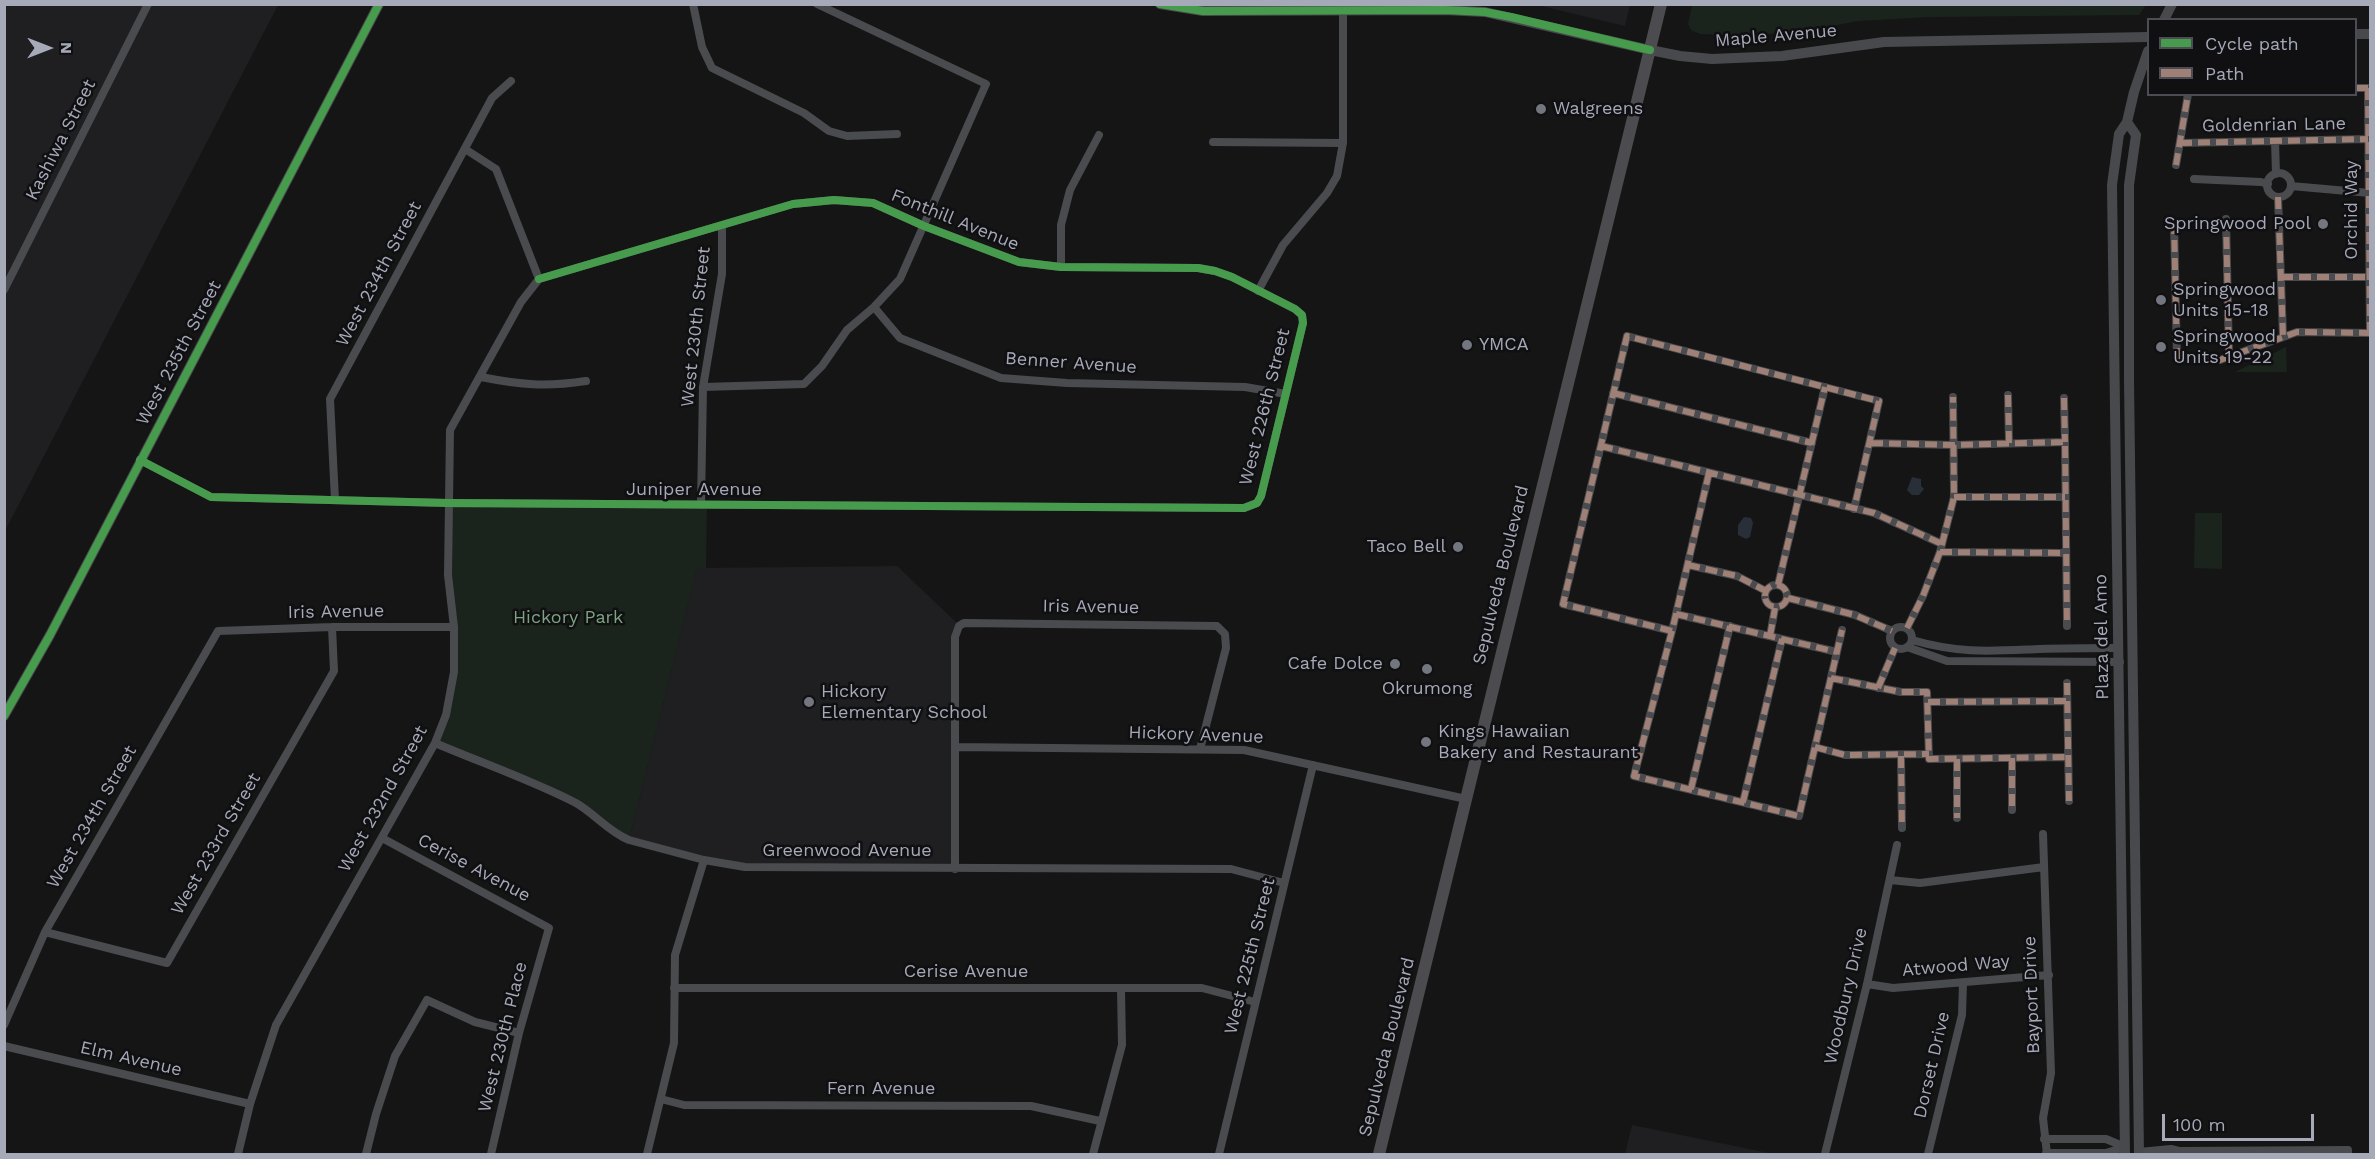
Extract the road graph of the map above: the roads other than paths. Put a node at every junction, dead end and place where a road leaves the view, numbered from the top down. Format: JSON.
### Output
{"nodes":[{"id":1,"x":148,"y":4,"type":"edge"},
{"id":2,"x":379,"y":4,"type":"edge"},
{"id":3,"x":693,"y":4,"type":"edge"},
{"id":4,"x":817,"y":4,"type":"edge"},
{"id":5,"x":1160,"y":4,"type":"edge"},
{"id":6,"x":1661,"y":4,"type":"edge"},
{"id":7,"x":2172,"y":4,"type":"edge"},
{"id":8,"x":1343,"y":8,"type":"edge"},
{"id":9,"x":2165,"y":18,"type":"edge"},
{"id":10,"x":2147,"y":37,"type":"edge"},
{"id":11,"x":1650,"y":50,"type":"junction"},
{"id":12,"x":2147,"y":54,"type":"edge"},
{"id":13,"x":511,"y":81,"type":"dead end"},
{"id":14,"x":2369,"y":88,"type":"edge"},
{"id":15,"x":2188,"y":96,"type":"edge"},
{"id":16,"x":2127,"y":122,"type":"junction"},
{"id":17,"x":897,"y":134,"type":"dead end"},
{"id":18,"x":1099,"y":135,"type":"dead end"},
{"id":19,"x":2368,"y":139,"type":"junction"},
{"id":20,"x":2275,"y":141,"type":"junction"},
{"id":21,"x":1213,"y":142,"type":"dead end"},
{"id":22,"x":1343,"y":143,"type":"junction"},
{"id":23,"x":2180,"y":143,"type":"junction"},
{"id":24,"x":465,"y":149,"type":"junction"},
{"id":25,"x":2176,"y":165,"type":"dead end"},
{"id":26,"x":2276,"y":174,"type":"junction"},
{"id":27,"x":2194,"y":179,"type":"dead end"},
{"id":28,"x":2113,"y":180,"type":"junction"},
{"id":29,"x":2130,"y":180,"type":"junction"},
{"id":30,"x":2268,"y":184,"type":"junction"},
{"id":31,"x":2291,"y":186,"type":"junction"},
{"id":32,"x":2370,"y":193,"type":"edge"},
{"id":33,"x":2278,"y":197,"type":"junction"},
{"id":34,"x":2226,"y":219,"type":"dead end"},
{"id":35,"x":2174,"y":222,"type":"dead end"},
{"id":36,"x":722,"y":226,"type":"junction"},
{"id":37,"x":924,"y":226,"type":"junction"},
{"id":38,"x":1061,"y":267,"type":"junction"},
{"id":39,"x":2282,"y":277,"type":"junction"},
{"id":40,"x":2369,"y":277,"type":"edge"},
{"id":41,"x":539,"y":279,"type":"junction"},
{"id":42,"x":4,"y":290,"type":"edge"},
{"id":43,"x":1258,"y":291,"type":"junction"},
{"id":44,"x":874,"y":307,"type":"junction"},
{"id":45,"x":2370,"y":333,"type":"edge"},
{"id":46,"x":2283,"y":336,"type":"junction"},
{"id":47,"x":2229,"y":356,"type":"junction"},
{"id":48,"x":481,"y":376,"type":"junction"},
{"id":49,"x":2114,"y":380,"type":"junction"},
{"id":50,"x":586,"y":381,"type":"dead end"},
{"id":51,"x":2129,"y":381,"type":"junction"},
{"id":52,"x":703,"y":387,"type":"junction"},
{"id":53,"x":1825,"y":387,"type":"junction"},
{"id":54,"x":1613,"y":393,"type":"junction"},
{"id":55,"x":1286,"y":394,"type":"junction"},
{"id":56,"x":2008,"y":395,"type":"dead end"},
{"id":57,"x":1953,"y":397,"type":"dead end"},
{"id":58,"x":2064,"y":398,"type":"dead end"},
{"id":59,"x":2065,"y":442,"type":"junction"},
{"id":60,"x":1812,"y":443,"type":"junction"},
{"id":61,"x":1871,"y":443,"type":"junction"},
{"id":62,"x":2009,"y":443,"type":"junction"},
{"id":63,"x":1954,"y":444,"type":"junction"},
{"id":64,"x":1601,"y":446,"type":"junction"},
{"id":65,"x":140,"y":460,"type":"junction"},
{"id":66,"x":1709,"y":473,"type":"junction"},
{"id":67,"x":1799,"y":495,"type":"junction"},
{"id":68,"x":1954,"y":497,"type":"junction"},
{"id":69,"x":2064,"y":497,"type":"junction"},
{"id":70,"x":335,"y":500,"type":"junction"},
{"id":71,"x":448,"y":503,"type":"junction"},
{"id":72,"x":1257,"y":503,"type":"joint"},
{"id":73,"x":701,"y":505,"type":"junction"},
{"id":74,"x":1854,"y":509,"type":"junction"},
{"id":75,"x":1941,"y":548,"type":"junction"},
{"id":76,"x":2066,"y":553,"type":"junction"},
{"id":77,"x":1688,"y":565,"type":"junction"},
{"id":78,"x":1778,"y":585,"type":"junction"},
{"id":79,"x":1766,"y":591,"type":"junction"},
{"id":80,"x":1788,"y":598,"type":"junction"},
{"id":81,"x":1775,"y":608,"type":"junction"},
{"id":82,"x":1676,"y":614,"type":"junction"},
{"id":83,"x":1730,"y":626,"type":"junction"},
{"id":84,"x":2067,"y":626,"type":"dead end"},
{"id":85,"x":332,"y":627,"type":"junction"},
{"id":86,"x":454,"y":627,"type":"junction"},
{"id":87,"x":1907,"y":628,"type":"junction"},
{"id":88,"x":1842,"y":630,"type":"dead end"},
{"id":89,"x":218,"y":631,"type":"joint"},
{"id":90,"x":1672,"y":631,"type":"junction"},
{"id":91,"x":1892,"y":631,"type":"junction"},
{"id":92,"x":1770,"y":636,"type":"junction"},
{"id":93,"x":1782,"y":639,"type":"junction"},
{"id":94,"x":1909,"y":643,"type":"junction"},
{"id":95,"x":1895,"y":648,"type":"junction"},
{"id":96,"x":2119,"y":648,"type":"junction"},
{"id":97,"x":2134,"y":648,"type":"junction"},
{"id":98,"x":1837,"y":652,"type":"junction"},
{"id":99,"x":2120,"y":662,"type":"junction"},
{"id":100,"x":2134,"y":663,"type":"junction"},
{"id":101,"x":1831,"y":678,"type":"junction"},
{"id":102,"x":2067,"y":683,"type":"dead end"},
{"id":103,"x":1878,"y":688,"type":"junction"},
{"id":104,"x":2067,"y":701,"type":"junction"},
{"id":105,"x":1928,"y":702,"type":"junction"},
{"id":106,"x":4,"y":716,"type":"edge"},
{"id":107,"x":435,"y":742,"type":"junction"},
{"id":108,"x":956,"y":747,"type":"junction"},
{"id":109,"x":1815,"y":747,"type":"junction"},
{"id":110,"x":1200,"y":749,"type":"junction"},
{"id":111,"x":1929,"y":754,"type":"junction"},
{"id":112,"x":1901,"y":756,"type":"junction"},
{"id":113,"x":2068,"y":757,"type":"junction"},
{"id":114,"x":2012,"y":758,"type":"junction"},
{"id":115,"x":1957,"y":759,"type":"junction"},
{"id":116,"x":1312,"y":765,"type":"junction"},
{"id":117,"x":1691,"y":789,"type":"junction"},
{"id":118,"x":1466,"y":799,"type":"junction"},
{"id":119,"x":2069,"y":801,"type":"dead end"},
{"id":120,"x":1743,"y":802,"type":"junction"},
{"id":121,"x":2012,"y":810,"type":"dead end"},
{"id":122,"x":1957,"y":818,"type":"dead end"},
{"id":123,"x":1902,"y":828,"type":"dead end"},
{"id":124,"x":2043,"y":834,"type":"dead end"},
{"id":125,"x":382,"y":838,"type":"junction"},
{"id":126,"x":1897,"y":845,"type":"dead end"},
{"id":127,"x":704,"y":860,"type":"junction"},
{"id":128,"x":2044,"y":867,"type":"junction"},
{"id":129,"x":955,"y":869,"type":"junction"},
{"id":130,"x":1890,"y":880,"type":"junction"},
{"id":131,"x":1284,"y":883,"type":"junction"},
{"id":132,"x":2136,"y":904,"type":"junction"},
{"id":133,"x":2122,"y":905,"type":"junction"},
{"id":134,"x":549,"y":928,"type":"joint"},
{"id":135,"x":45,"y":933,"type":"junction"},
{"id":136,"x":2049,"y":975,"type":"junction"},
{"id":137,"x":1963,"y":983,"type":"junction"},
{"id":138,"x":1867,"y":984,"type":"junction"},
{"id":139,"x":674,"y":988,"type":"junction"},
{"id":140,"x":1122,"y":989,"type":"junction"},
{"id":141,"x":1255,"y":1002,"type":"junction"},
{"id":142,"x":4,"y":1025,"type":"edge"},
{"id":143,"x":519,"y":1033,"type":"junction"},
{"id":144,"x":4,"y":1046,"type":"edge"},
{"id":145,"x":661,"y":1099,"type":"junction"},
{"id":146,"x":250,"y":1104,"type":"junction"},
{"id":147,"x":1100,"y":1121,"type":"junction"},
{"id":148,"x":2044,"y":1139,"type":"junction"},
{"id":149,"x":2076,"y":1139,"type":"junction"},
{"id":150,"x":2125,"y":1151,"type":"edge"},
{"id":151,"x":2143,"y":1152,"type":"edge"},
{"id":152,"x":2075,"y":1153,"type":"junction"},
{"id":153,"x":2047,"y":1154,"type":"edge"},
{"id":154,"x":238,"y":1155,"type":"edge"},
{"id":155,"x":366,"y":1155,"type":"edge"},
{"id":156,"x":491,"y":1155,"type":"edge"},
{"id":157,"x":647,"y":1155,"type":"edge"},
{"id":158,"x":1093,"y":1155,"type":"edge"},
{"id":159,"x":1219,"y":1155,"type":"edge"},
{"id":160,"x":1379,"y":1155,"type":"edge"},
{"id":161,"x":1825,"y":1155,"type":"edge"},
{"id":162,"x":1928,"y":1155,"type":"edge"},
{"id":163,"x":2348,"y":1155,"type":"edge"}],
"edges":[{"from":1,"to":42,"type":"street","name":"Kashiwa Street"},
{"from":2,"to":65,"type":"main road","name":"West 235th Street"},
{"from":3,"to":17,"type":"street"},
{"from":4,"to":37,"type":"street"},
{"from":5,"to":8,"type":"main road","name":"Maple Avenue"},
{"from":6,"to":11,"type":"main road","name":"Sepulveda Boulevard"},
{"from":7,"to":9,"type":"main road"},
{"from":8,"to":11,"type":"main road","name":"Maple Avenue"},
{"from":8,"to":22,"type":"street"},
{"from":10,"to":11,"type":"main road","name":"Maple Avenue"},
{"from":11,"to":118,"type":"main road","name":"Sepulveda Boulevard"},
{"from":12,"to":16,"type":"main road","name":"Plaza del Amo"},
{"from":13,"to":24,"type":"street","name":"West 234th Street"},
{"from":14,"to":19,"type":"street","name":"Orchid Way"},
{"from":15,"to":23,"type":"street"},
{"from":16,"to":28,"type":"main road","name":"Plaza del Amo"},
{"from":16,"to":29,"type":"main road","name":"Plaza del Amo"},
{"from":18,"to":38,"type":"street"},
{"from":19,"to":20,"type":"street","name":"Goldenrian Lane"},
{"from":19,"to":32,"type":"street","name":"Orchid Way"},
{"from":20,"to":23,"type":"street","name":"Goldenrian Lane"},
{"from":20,"to":26,"type":"street"},
{"from":21,"to":22,"type":"street"},
{"from":22,"to":43,"type":"street"},
{"from":23,"to":25,"type":"street"},
{"from":24,"to":41,"type":"street"},
{"from":24,"to":70,"type":"street","name":"West 234th Street"},
{"from":26,"to":30,"type":"street"},
{"from":26,"to":31,"type":"street"},
{"from":27,"to":30,"type":"street"},
{"from":28,"to":29,"type":"main road"},
{"from":28,"to":49,"type":"main road","name":"Plaza del Amo"},
{"from":29,"to":51,"type":"main road","name":"Plaza del Amo"},
{"from":30,"to":33,"type":"street"},
{"from":31,"to":32,"type":"street"},
{"from":31,"to":33,"type":"street"},
{"from":32,"to":40,"type":"street","name":"Orchid Way"},
{"from":33,"to":39,"type":"street"},
{"from":34,"to":47,"type":"street"},
{"from":35,"to":47,"type":"street"},
{"from":36,"to":37,"type":"street","name":"Fonthill Avenue"},
{"from":36,"to":41,"type":"street","name":"Fonthill Avenue"},
{"from":36,"to":52,"type":"street","name":"West 230th Street"},
{"from":37,"to":38,"type":"street","name":"Fonthill Avenue"},
{"from":37,"to":44,"type":"street"},
{"from":38,"to":43,"type":"street","name":"Fonthill Avenue"},
{"from":39,"to":40,"type":"street"},
{"from":39,"to":46,"type":"street"},
{"from":40,"to":45,"type":"street","name":"Orchid Way"},
{"from":41,"to":48,"type":"street","name":"West 232nd Street"},
{"from":43,"to":55,"type":"street","name":"West 226th Street"},
{"from":44,"to":52,"type":"street"},
{"from":44,"to":55,"type":"street","name":"Benner Avenue"},
{"from":45,"to":46,"type":"street"},
{"from":46,"to":47,"type":"street"},
{"from":48,"to":50,"type":"street"},
{"from":48,"to":71,"type":"street","name":"West 232nd Street"},
{"from":49,"to":51,"type":"main road"},
{"from":49,"to":96,"type":"main road","name":"Plaza del Amo"},
{"from":51,"to":97,"type":"main road","name":"Plaza del Amo"},
{"from":52,"to":73,"type":"street","name":"West 230th Street"},
{"from":53,"to":54,"type":"street"},
{"from":53,"to":60,"type":"street"},
{"from":53,"to":61,"type":"street"},
{"from":54,"to":60,"type":"street"},
{"from":54,"to":64,"type":"street"},
{"from":55,"to":72,"type":"street","name":"West 226th Street"},
{"from":56,"to":62,"type":"street"},
{"from":57,"to":63,"type":"street"},
{"from":58,"to":59,"type":"street"},
{"from":59,"to":62,"type":"street"},
{"from":59,"to":69,"type":"street"},
{"from":60,"to":67,"type":"street"},
{"from":61,"to":63,"type":"street"},
{"from":61,"to":74,"type":"street"},
{"from":62,"to":63,"type":"street"},
{"from":63,"to":68,"type":"street"},
{"from":64,"to":66,"type":"street"},
{"from":64,"to":90,"type":"street"},
{"from":65,"to":70,"type":"street","name":"Juniper Avenue"},
{"from":65,"to":106,"type":"main road","name":"West 235th Street"},
{"from":66,"to":67,"type":"street"},
{"from":66,"to":77,"type":"street"},
{"from":67,"to":74,"type":"street"},
{"from":67,"to":78,"type":"street"},
{"from":68,"to":69,"type":"street"},
{"from":68,"to":75,"type":"street"},
{"from":69,"to":76,"type":"street"},
{"from":70,"to":71,"type":"street","name":"Juniper Avenue"},
{"from":71,"to":73,"type":"street","name":"Juniper Avenue"},
{"from":71,"to":86,"type":"street","name":"West 232nd Street"},
{"from":72,"to":73,"type":"street","name":"Juniper Avenue"},
{"from":74,"to":75,"type":"street"},
{"from":75,"to":76,"type":"street"},
{"from":75,"to":87,"type":"street"},
{"from":76,"to":84,"type":"street"},
{"from":77,"to":79,"type":"street"},
{"from":77,"to":82,"type":"street"},
{"from":78,"to":79,"type":"street"},
{"from":78,"to":80,"type":"street"},
{"from":79,"to":81,"type":"street"},
{"from":80,"to":81,"type":"street"},
{"from":80,"to":91,"type":"street"},
{"from":81,"to":92,"type":"street"},
{"from":82,"to":83,"type":"street"},
{"from":82,"to":90,"type":"street"},
{"from":83,"to":92,"type":"street"},
{"from":83,"to":117,"type":"street"},
{"from":85,"to":86,"type":"street","name":"Iris Avenue"},
{"from":85,"to":89,"type":"street","name":"Iris Avenue"},
{"from":85,"to":135,"type":"street","name":"West 233rd Street"},
{"from":86,"to":107,"type":"street","name":"West 232nd Street"},
{"from":87,"to":91,"type":"street"},
{"from":87,"to":94,"type":"street"},
{"from":88,"to":98,"type":"street"},
{"from":89,"to":135,"type":"street","name":"West 234th Street"},
{"from":90,"to":117,"type":"street"},
{"from":91,"to":95,"type":"street"},
{"from":92,"to":93,"type":"street"},
{"from":93,"to":98,"type":"street"},
{"from":93,"to":120,"type":"street"},
{"from":94,"to":95,"type":"street"},
{"from":94,"to":96,"type":"street"},
{"from":94,"to":99,"type":"street"},
{"from":95,"to":103,"type":"street"},
{"from":96,"to":97,"type":"main road"},
{"from":96,"to":99,"type":"main road","name":"Plaza del Amo"},
{"from":97,"to":100,"type":"main road","name":"Plaza del Amo"},
{"from":98,"to":101,"type":"street"},
{"from":99,"to":100,"type":"main road"},
{"from":99,"to":133,"type":"main road","name":"Plaza del Amo"},
{"from":100,"to":132,"type":"main road","name":"Plaza del Amo"},
{"from":101,"to":103,"type":"street"},
{"from":101,"to":109,"type":"street"},
{"from":102,"to":104,"type":"street"},
{"from":103,"to":105,"type":"street"},
{"from":104,"to":105,"type":"street"},
{"from":104,"to":113,"type":"street"},
{"from":105,"to":111,"type":"street"},
{"from":107,"to":125,"type":"street","name":"West 232nd Street"},
{"from":107,"to":127,"type":"street","name":"Greenwood Avenue"},
{"from":108,"to":110,"type":"street","name":"Hickory Avenue"},
{"from":108,"to":110,"type":"street","name":"Iris Avenue"},
{"from":108,"to":129,"type":"street"},
{"from":109,"to":112,"type":"street"},
{"from":109,"to":120,"type":"street"},
{"from":110,"to":116,"type":"street","name":"Hickory Avenue"},
{"from":111,"to":112,"type":"street"},
{"from":111,"to":115,"type":"street"},
{"from":112,"to":123,"type":"street"},
{"from":113,"to":114,"type":"street"},
{"from":113,"to":119,"type":"street"},
{"from":114,"to":115,"type":"street"},
{"from":114,"to":121,"type":"street"},
{"from":115,"to":122,"type":"street"},
{"from":116,"to":118,"type":"street","name":"Hickory Avenue"},
{"from":116,"to":131,"type":"street","name":"West 225th Street"},
{"from":117,"to":120,"type":"street"},
{"from":118,"to":160,"type":"main road","name":"Sepulveda Boulevard"},
{"from":124,"to":128,"type":"street","name":"Bayport Drive"},
{"from":125,"to":134,"type":"street","name":"Cerise Avenue"},
{"from":125,"to":146,"type":"street","name":"West 232nd Street"},
{"from":126,"to":130,"type":"street","name":"Woodbury Drive"},
{"from":127,"to":129,"type":"street","name":"Greenwood Avenue"},
{"from":127,"to":139,"type":"street"},
{"from":128,"to":130,"type":"street"},
{"from":128,"to":136,"type":"street","name":"Bayport Drive"},
{"from":129,"to":131,"type":"street","name":"Greenwood Avenue"},
{"from":130,"to":138,"type":"street","name":"Woodbury Drive"},
{"from":131,"to":141,"type":"street","name":"West 225th Street"},
{"from":132,"to":133,"type":"main road"},
{"from":132,"to":151,"type":"main road","name":"Plaza del Amo"},
{"from":133,"to":150,"type":"main road","name":"Plaza del Amo"},
{"from":134,"to":143,"type":"street","name":"West 230th Place"},
{"from":135,"to":142,"type":"street","name":"West 234th Street"},
{"from":136,"to":137,"type":"street","name":"Atwood Way"},
{"from":136,"to":148,"type":"street","name":"Bayport Drive"},
{"from":137,"to":138,"type":"street","name":"Atwood Way"},
{"from":137,"to":162,"type":"street","name":"Dorset Drive"},
{"from":138,"to":161,"type":"street","name":"Woodbury Drive"},
{"from":139,"to":140,"type":"street","name":"Cerise Avenue"},
{"from":139,"to":145,"type":"street"},
{"from":140,"to":141,"type":"street","name":"Cerise Avenue"},
{"from":140,"to":147,"type":"street"},
{"from":141,"to":159,"type":"street","name":"West 225th Street"},
{"from":143,"to":155,"type":"street"},
{"from":143,"to":156,"type":"street","name":"West 230th Place"},
{"from":144,"to":146,"type":"street","name":"Elm Avenue"},
{"from":145,"to":147,"type":"street","name":"Fern Avenue"},
{"from":145,"to":157,"type":"street"},
{"from":146,"to":154,"type":"street","name":"West 232nd Street"},
{"from":147,"to":158,"type":"street"},
{"from":148,"to":149,"type":"street"},
{"from":148,"to":153,"type":"street","name":"Bayport Drive"},
{"from":149,"to":150,"type":"street"},
{"from":149,"to":152,"type":"street"},
{"from":150,"to":151,"type":"main road"},
{"from":150,"to":152,"type":"street"},
{"from":151,"to":163,"type":"street"},
{"from":152,"to":153,"type":"street"}]}
